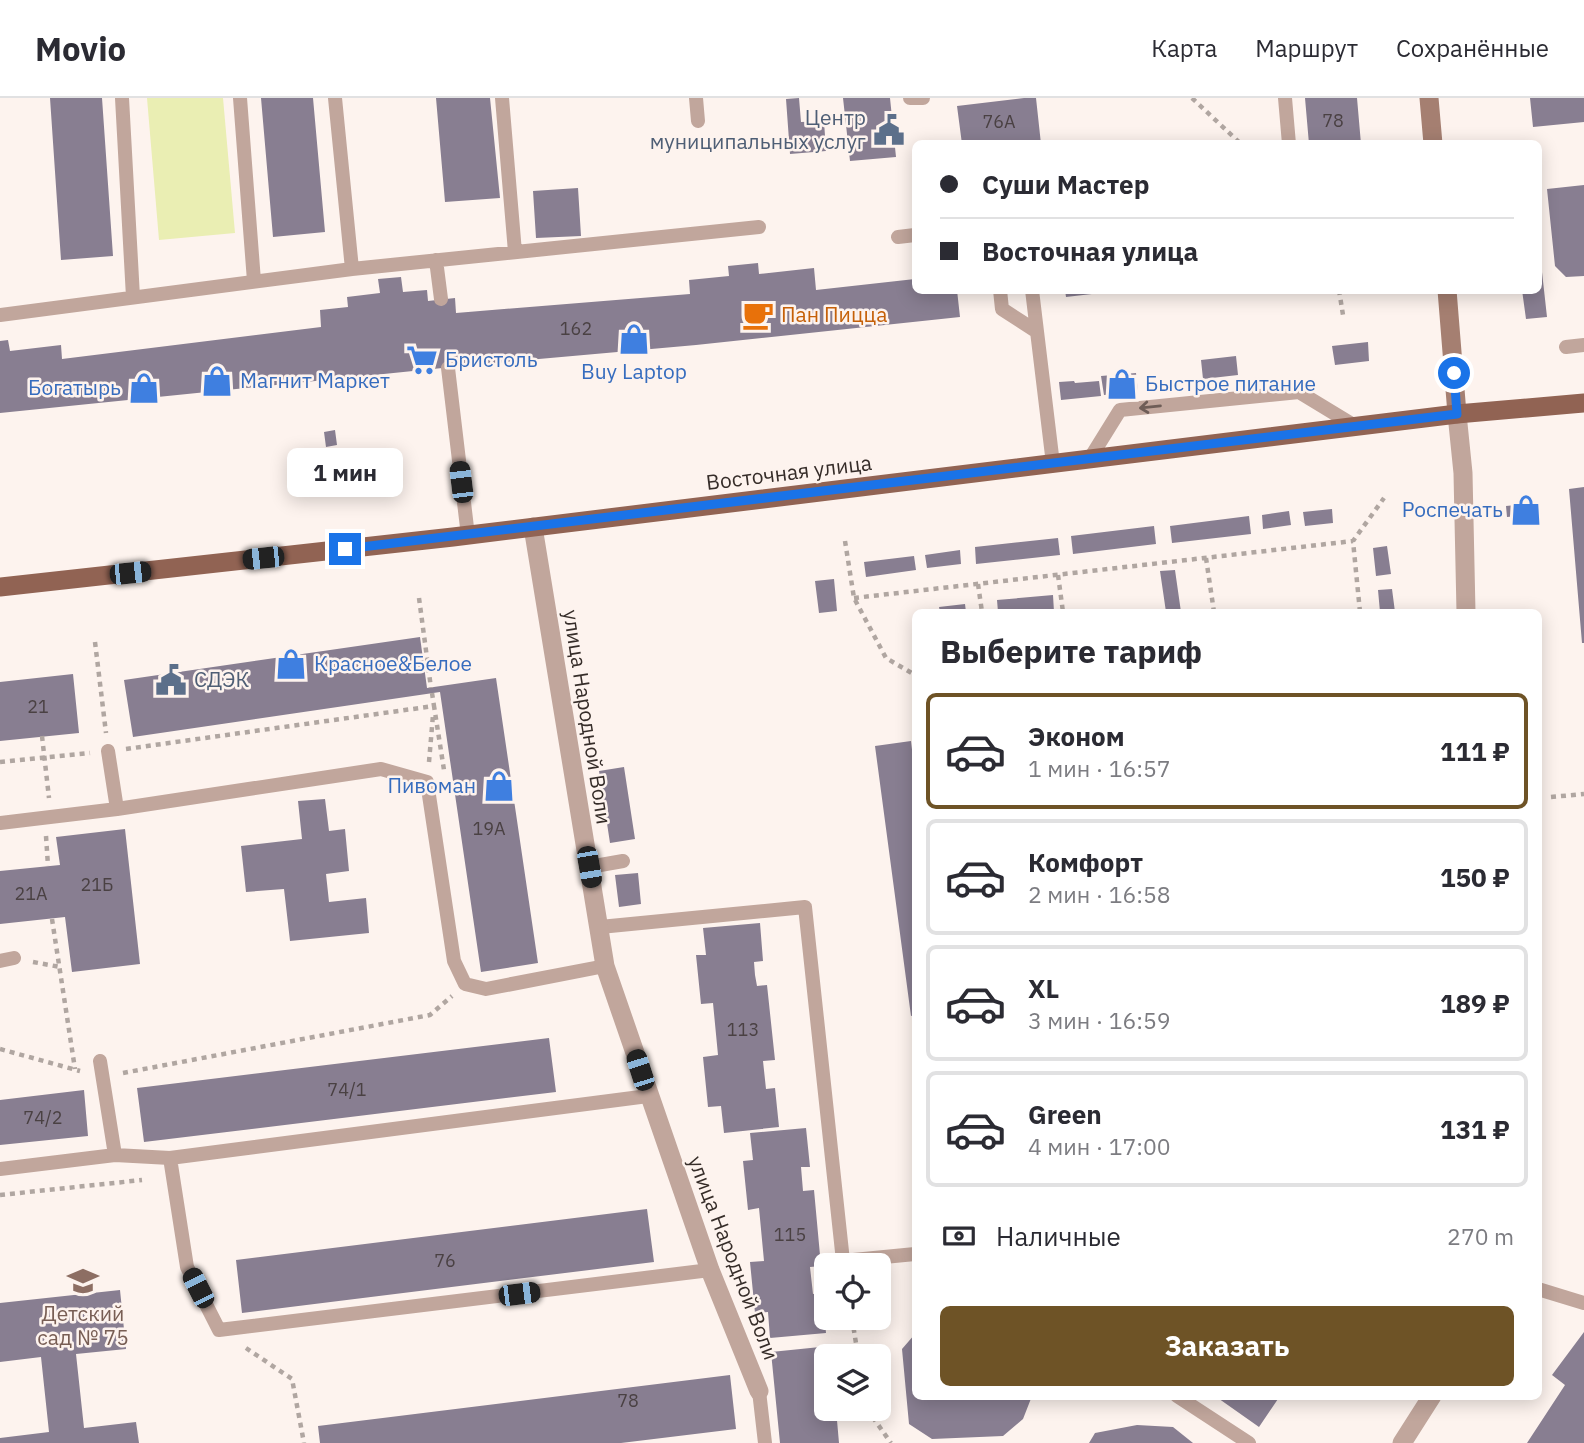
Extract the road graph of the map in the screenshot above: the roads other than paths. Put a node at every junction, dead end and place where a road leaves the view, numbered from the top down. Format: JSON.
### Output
{"nodes":[{"id":1,"x":122,"y":98,"type":"edge"},
{"id":2,"x":240,"y":98,"type":"edge"},
{"id":3,"x":335,"y":98,"type":"edge"},
{"id":4,"x":502,"y":98,"type":"edge"},
{"id":5,"x":696,"y":98,"type":"edge"},
{"id":6,"x":911,"y":98,"type":"edge"},
{"id":7,"x":923,"y":98,"type":"edge"},
{"id":8,"x":1285,"y":98,"type":"edge"},
{"id":9,"x":1429,"y":98,"type":"edge"},
{"id":10,"x":698,"y":121,"type":"dead end"},
{"id":11,"x":1289,"y":140,"type":"edge"},
{"id":12,"x":1433,"y":140,"type":"edge"},
{"id":13,"x":759,"y":227,"type":"dead end"},
{"id":14,"x":912,"y":235,"type":"edge"},
{"id":15,"x":898,"y":237,"type":"dead end"},
{"id":16,"x":515,"y":251,"type":"junction"},
{"id":17,"x":436,"y":260,"type":"junction"},
{"id":18,"x":352,"y":268,"type":"junction"},
{"id":19,"x":254,"y":281,"type":"junction"},
{"id":20,"x":1000,"y":294,"type":"edge"},
{"id":21,"x":1031,"y":294,"type":"edge"},
{"id":22,"x":1447,"y":294,"type":"edge"},
{"id":23,"x":133,"y":297,"type":"junction"},
{"id":24,"x":441,"y":299,"type":"dead end"},
{"id":25,"x":0,"y":314,"type":"edge"},
{"id":26,"x":1036,"y":331,"type":"junction"},
{"id":27,"x":1584,"y":345,"type":"edge"},
{"id":28,"x":1566,"y":347,"type":"dead end"},
{"id":29,"x":448,"y":368,"type":"dead end"},
{"id":30,"x":1584,"y":403,"type":"edge"},
{"id":31,"x":1457,"y":414,"type":"junction"},
{"id":32,"x":1355,"y":426,"type":"junction"},
{"id":33,"x":1089,"y":460,"type":"junction"},
{"id":34,"x":1053,"y":464,"type":"junction"},
{"id":35,"x":533,"y":527,"type":"junction"},
{"id":36,"x":468,"y":536,"type":"junction"},
{"id":37,"x":0,"y":587,"type":"edge"},
{"id":38,"x":1466,"y":609,"type":"edge"},
{"id":39,"x":108,"y":751,"type":"road end"},
{"id":40,"x":117,"y":810,"type":"junction"},
{"id":41,"x":0,"y":822,"type":"edge"},
{"id":42,"x":623,"y":861,"type":"dead end"},
{"id":43,"x":589,"y":867,"type":"junction"},
{"id":44,"x":600,"y":927,"type":"junction"},
{"id":45,"x":605,"y":966,"type":"junction"},
{"id":46,"x":100,"y":1062,"type":"dead end"},
{"id":47,"x":648,"y":1096,"type":"junction"},
{"id":48,"x":115,"y":1155,"type":"junction"},
{"id":49,"x":170,"y":1158,"type":"junction"},
{"id":50,"x":0,"y":1169,"type":"edge"},
{"id":51,"x":912,"y":1254,"type":"edge"},
{"id":52,"x":710,"y":1270,"type":"junction"},
{"id":53,"x":1542,"y":1290,"type":"edge"},
{"id":54,"x":1584,"y":1304,"type":"edge"},
{"id":55,"x":759,"y":1391,"type":"joint"},
{"id":56,"x":1183,"y":1400,"type":"edge"},
{"id":57,"x":1429,"y":1400,"type":"edge"},
{"id":58,"x":765,"y":1443,"type":"edge"},
{"id":59,"x":1249,"y":1443,"type":"edge"},
{"id":60,"x":1402,"y":1443,"type":"edge"}],
"edges":[{"from":1,"to":23,"type":"lane"},
{"from":2,"to":19,"type":"lane"},
{"from":3,"to":18,"type":"lane"},
{"from":4,"to":16,"type":"lane"},
{"from":5,"to":10,"type":"lane"},
{"from":6,"to":7,"type":"lane"},
{"from":8,"to":11,"type":"lane"},
{"from":9,"to":12,"type":"main road"},
{"from":13,"to":16,"type":"lane"},
{"from":14,"to":15,"type":"lane"},
{"from":16,"to":17,"type":"lane"},
{"from":17,"to":18,"type":"lane"},
{"from":17,"to":24,"type":"lane"},
{"from":18,"to":19,"type":"lane"},
{"from":19,"to":23,"type":"lane"},
{"from":20,"to":26,"type":"lane"},
{"from":21,"to":26,"type":"lane"},
{"from":22,"to":31,"type":"main road"},
{"from":23,"to":25,"type":"lane"},
{"from":26,"to":34,"type":"lane"},
{"from":27,"to":28,"type":"lane"},
{"from":29,"to":36,"type":"lane"},
{"from":30,"to":31,"type":"main road","name":"Восточная улица"},
{"from":31,"to":32,"type":"main road","name":"Восточная улица"},
{"from":31,"to":38,"type":"street"},
{"from":32,"to":33,"type":"main road","name":"Восточная улица"},
{"from":32,"to":33,"type":"lane","one_way":true},
{"from":33,"to":34,"type":"main road","name":"Восточная улица"},
{"from":34,"to":35,"type":"main road","name":"Восточная улица"},
{"from":35,"to":36,"type":"main road","name":"Восточная улица"},
{"from":35,"to":43,"type":"street","name":"улица Народной Воли"},
{"from":36,"to":37,"type":"main road","name":"Восточная улица"},
{"from":39,"to":40,"type":"lane"},
{"from":40,"to":41,"type":"lane"},
{"from":40,"to":45,"type":"lane"},
{"from":42,"to":43,"type":"lane"},
{"from":43,"to":44,"type":"street","name":"улица Народной Воли"},
{"from":44,"to":45,"type":"street","name":"улица Народной Воли"},
{"from":44,"to":51,"type":"lane"},
{"from":45,"to":47,"type":"street","name":"улица Народной Воли"},
{"from":46,"to":48,"type":"lane"},
{"from":47,"to":49,"type":"lane"},
{"from":47,"to":52,"type":"street","name":"улица Народной Воли"},
{"from":48,"to":49,"type":"lane"},
{"from":48,"to":50,"type":"lane"},
{"from":49,"to":52,"type":"lane"},
{"from":52,"to":55,"type":"street","name":"улица Народной Воли"},
{"from":53,"to":54,"type":"lane"},
{"from":55,"to":58,"type":"lane"},
{"from":56,"to":59,"type":"lane"},
{"from":57,"to":60,"type":"street"}]}
